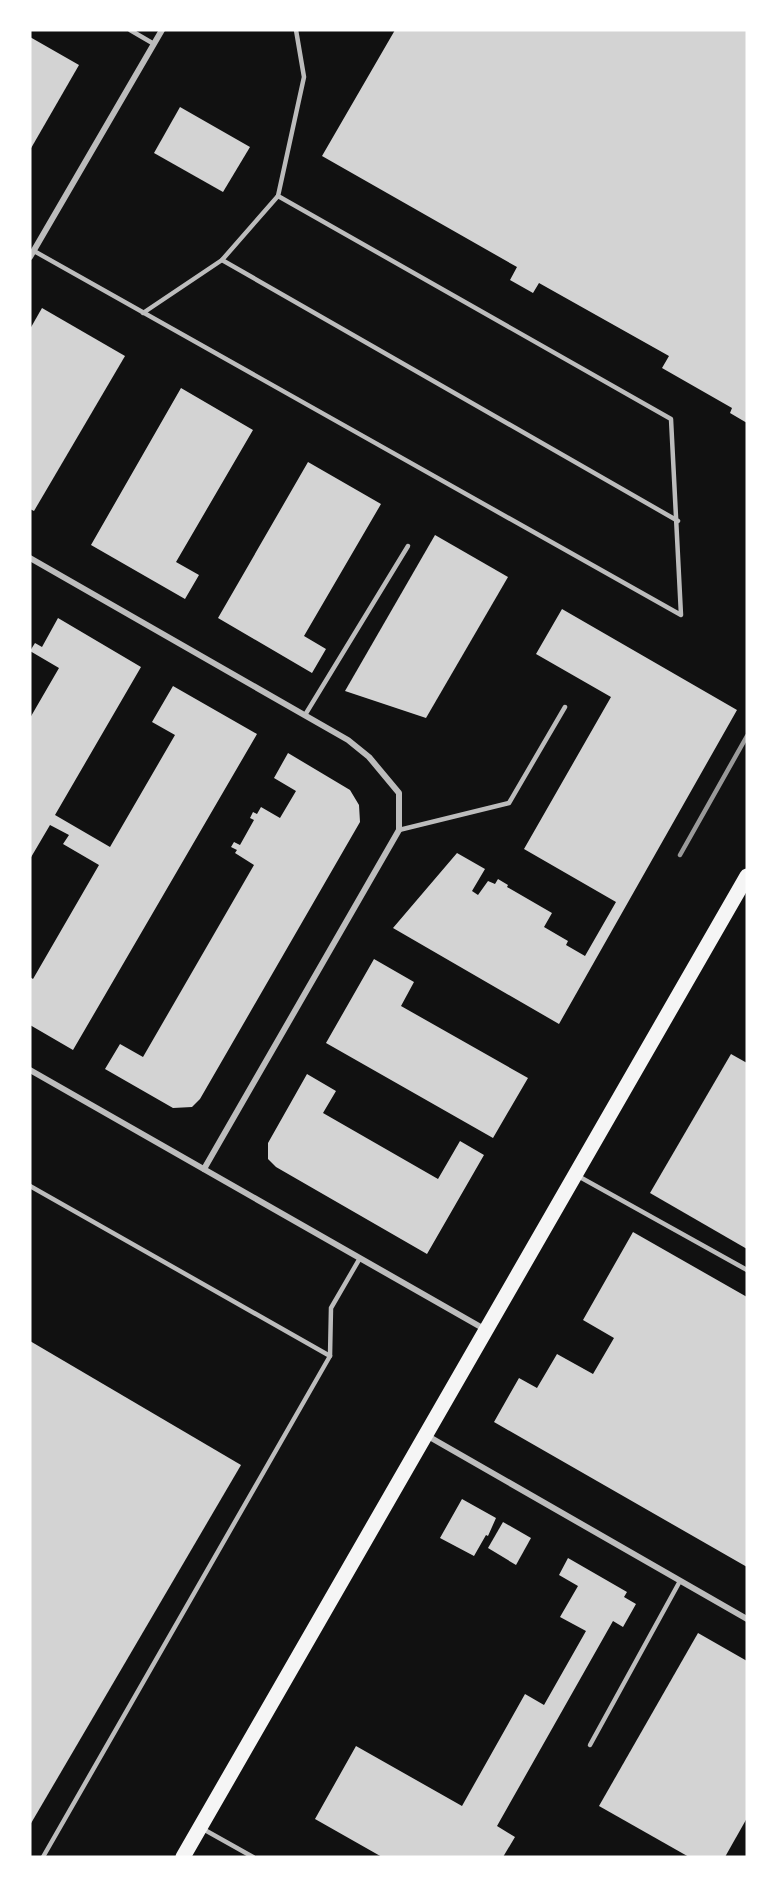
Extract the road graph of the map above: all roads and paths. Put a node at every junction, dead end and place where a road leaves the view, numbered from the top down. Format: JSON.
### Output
{"nodes":[{"id":1,"x":130,"y":30,"type":"edge"},
{"id":2,"x":162,"y":30,"type":"edge"},
{"id":3,"x":296,"y":30,"type":"edge"},
{"id":4,"x":154,"y":44,"type":"junction"},
{"id":5,"x":278,"y":196,"type":"junction"},
{"id":6,"x":32,"y":254,"type":"edge"},
{"id":7,"x":222,"y":260,"type":"junction"},
{"id":8,"x":143,"y":313,"type":"junction"},
{"id":9,"x":678,"y":521,"type":"junction"},
{"id":10,"x":408,"y":546,"type":"dead end"},
{"id":11,"x":30,"y":558,"type":"edge"},
{"id":12,"x":565,"y":707,"type":"dead end"},
{"id":13,"x":306,"y":715,"type":"junction"},
{"id":14,"x":399,"y":830,"type":"junction"},
{"id":15,"x":747,"y":876,"type":"edge"},
{"id":16,"x":30,"y":1070,"type":"edge"},
{"id":17,"x":204,"y":1169,"type":"junction"},
{"id":18,"x":575,"y":1175,"type":"junction"},
{"id":19,"x":30,"y":1186,"type":"edge"},
{"id":20,"x":360,"y":1258,"type":"junction"},
{"id":21,"x":747,"y":1270,"type":"edge"},
{"id":22,"x":486,"y":1330,"type":"junction"},
{"id":23,"x":330,"y":1356,"type":"junction"},
{"id":24,"x":426,"y":1434,"type":"junction"},
{"id":25,"x":680,"y":1581,"type":"junction"},
{"id":26,"x":747,"y":1620,"type":"edge"},
{"id":27,"x":590,"y":1745,"type":"dead end"},
{"id":28,"x":200,"y":1827,"type":"junction"},
{"id":29,"x":43,"y":1857,"type":"edge"},
{"id":30,"x":183,"y":1857,"type":"edge"},
{"id":31,"x":253,"y":1857,"type":"edge"}],
"edges":[{"from":1,"to":4,"type":"lane"},
{"from":2,"to":4,"type":"street"},
{"from":3,"to":5,"type":"lane"},
{"from":4,"to":6,"type":"street"},
{"from":5,"to":7,"type":"lane"},
{"from":5,"to":9,"type":"lane"},
{"from":6,"to":8,"type":"lane"},
{"from":7,"to":8,"type":"lane"},
{"from":7,"to":9,"type":"lane"},
{"from":8,"to":9,"type":"lane"},
{"from":10,"to":13,"type":"lane"},
{"from":11,"to":13,"type":"street"},
{"from":12,"to":14,"type":"lane"},
{"from":13,"to":14,"type":"street"},
{"from":14,"to":17,"type":"street"},
{"from":15,"to":18,"type":"main road"},
{"from":16,"to":17,"type":"street"},
{"from":17,"to":20,"type":"street"},
{"from":18,"to":21,"type":"lane"},
{"from":18,"to":22,"type":"main road"},
{"from":19,"to":23,"type":"lane"},
{"from":20,"to":22,"type":"street"},
{"from":20,"to":23,"type":"lane"},
{"from":22,"to":24,"type":"main road"},
{"from":23,"to":29,"type":"lane"},
{"from":24,"to":25,"type":"street"},
{"from":24,"to":28,"type":"main road"},
{"from":25,"to":26,"type":"street"},
{"from":25,"to":27,"type":"lane"},
{"from":28,"to":30,"type":"main road"},
{"from":28,"to":31,"type":"lane"}]}
